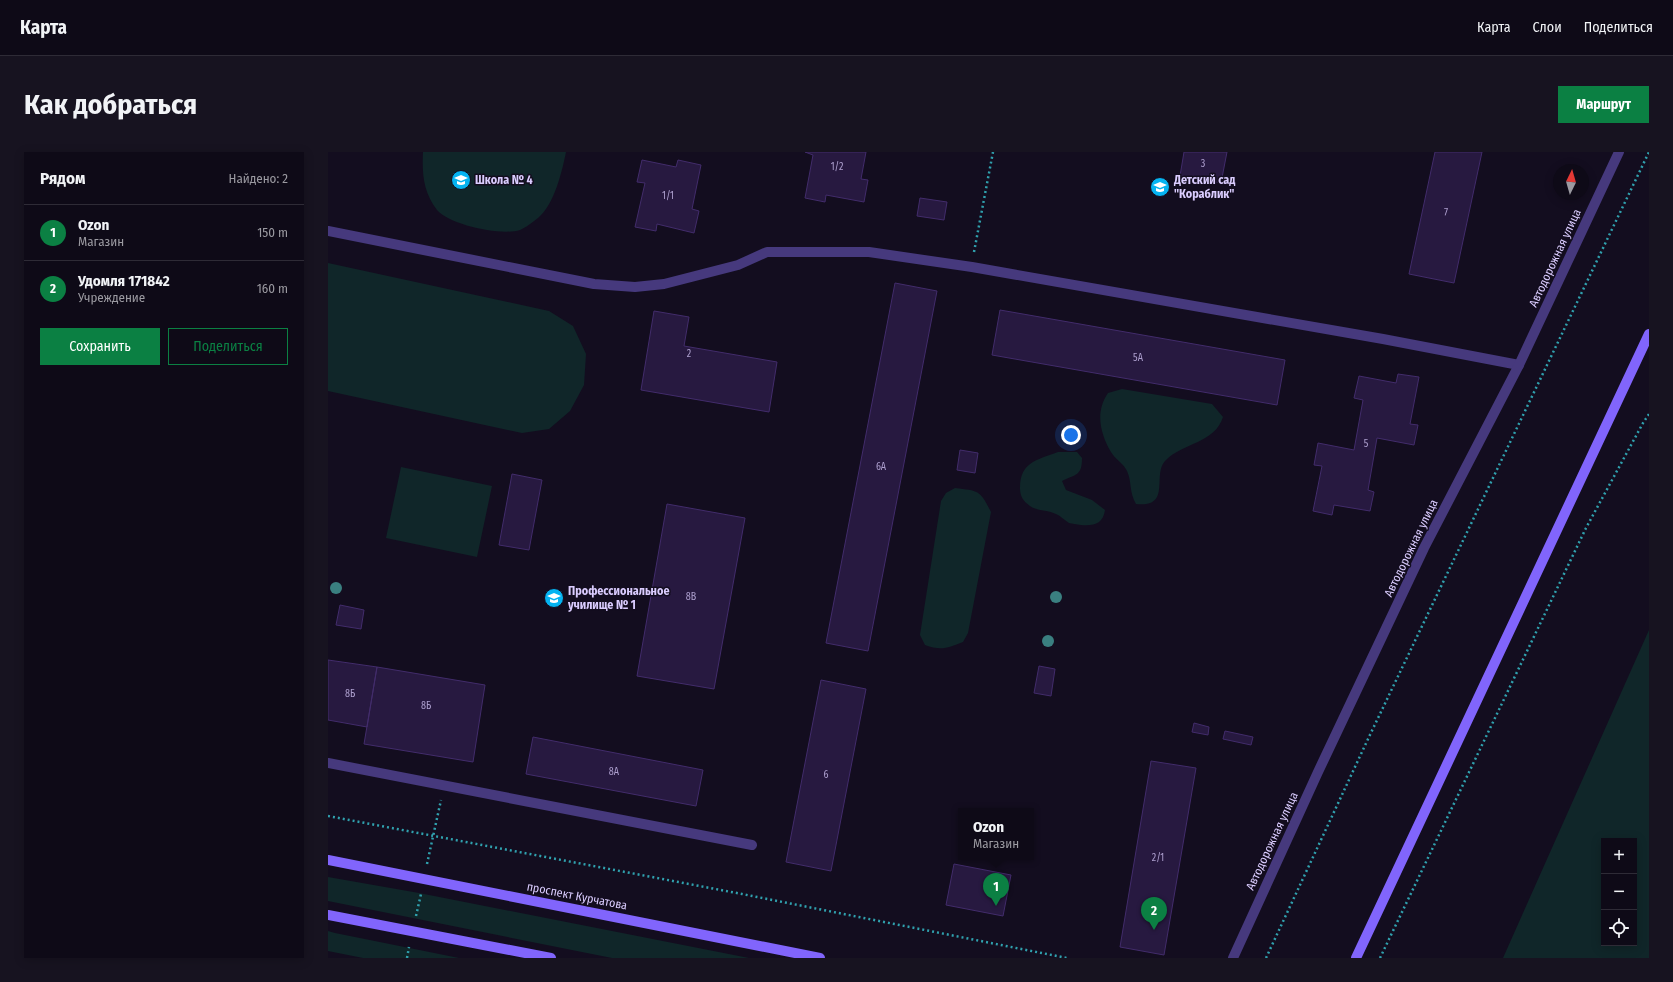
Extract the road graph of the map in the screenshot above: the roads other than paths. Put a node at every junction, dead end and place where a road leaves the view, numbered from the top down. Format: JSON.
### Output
{"nodes":[{"id":1,"x":1619,"y":152,"type":"edge"},
{"id":2,"x":328,"y":230,"type":"edge"},
{"id":3,"x":1649,"y":334,"type":"edge"},
{"id":4,"x":1519,"y":365,"type":"junction"},
{"id":5,"x":328,"y":763,"type":"edge"},
{"id":6,"x":752,"y":845,"type":"dead end"},
{"id":7,"x":328,"y":860,"type":"edge"},
{"id":8,"x":328,"y":915,"type":"edge"},
{"id":9,"x":551,"y":958,"type":"edge"},
{"id":10,"x":820,"y":958,"type":"edge"},
{"id":11,"x":1233,"y":958,"type":"edge"},
{"id":12,"x":1356,"y":958,"type":"edge"}],
"edges":[{"from":1,"to":4,"type":"street","name":"Автодорожная улица"},
{"from":2,"to":4,"type":"street"},
{"from":3,"to":12,"type":"street"},
{"from":4,"to":11,"type":"street","name":"Автодорожная улица"},
{"from":5,"to":6,"type":"street"},
{"from":7,"to":10,"type":"street","name":"проспект Курчатова"},
{"from":8,"to":9,"type":"street"}]}
